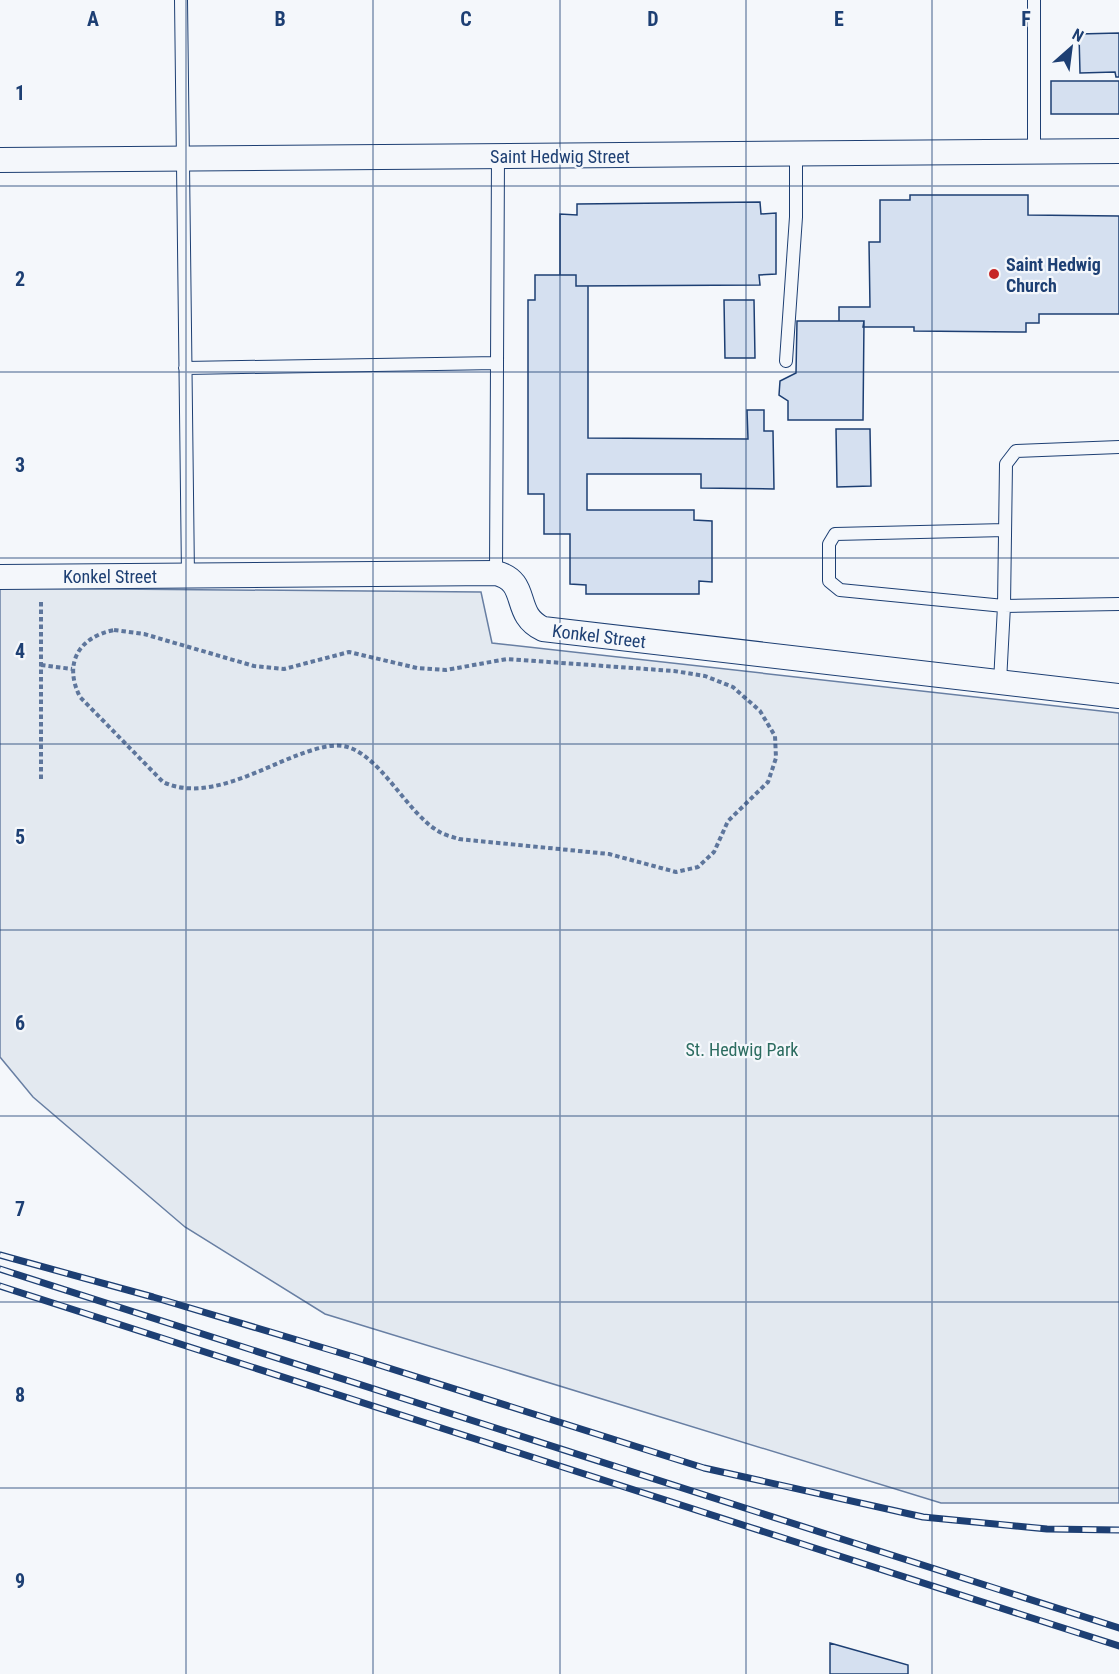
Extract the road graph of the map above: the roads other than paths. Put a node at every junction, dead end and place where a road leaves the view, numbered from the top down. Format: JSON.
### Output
{"nodes":[{"id":1,"x":181,"y":0,"type":"edge"},
{"id":2,"x":1034,"y":0,"type":"edge"},
{"id":3,"x":1119,"y":151,"type":"edge"},
{"id":4,"x":1034,"y":152,"type":"junction"},
{"id":5,"x":796,"y":154,"type":"junction"},
{"id":6,"x":498,"y":157,"type":"junction"},
{"id":7,"x":0,"y":160,"type":"edge"},
{"id":8,"x":182,"y":160,"type":"junction"},
{"id":9,"x":786,"y":361,"type":"dead end"},
{"id":10,"x":497,"y":363,"type":"junction"},
{"id":11,"x":185,"y":368,"type":"junction"},
{"id":12,"x":1119,"y":447,"type":"edge"},
{"id":13,"x":1005,"y":530,"type":"junction"},
{"id":14,"x":496,"y":573,"type":"junction"},
{"id":15,"x":188,"y":576,"type":"junction"},
{"id":16,"x":0,"y":578,"type":"edge"},
{"id":17,"x":1119,"y":604,"type":"edge"},
{"id":18,"x":1004,"y":606,"type":"junction"},
{"id":19,"x":1000,"y":682,"type":"junction"},
{"id":20,"x":1119,"y":696,"type":"edge"}],
"edges":[{"from":1,"to":8,"type":"lane"},
{"from":2,"to":4,"type":"lane"},
{"from":3,"to":4,"type":"street","name":"Saint Hedwig Street"},
{"from":4,"to":5,"type":"street","name":"Saint Hedwig Street"},
{"from":5,"to":6,"type":"street","name":"Saint Hedwig Street"},
{"from":5,"to":9,"type":"lane"},
{"from":6,"to":8,"type":"street","name":"Saint Hedwig Street"},
{"from":6,"to":10,"type":"lane"},
{"from":7,"to":8,"type":"street","name":"Saint Hedwig Street"},
{"from":8,"to":11,"type":"lane"},
{"from":10,"to":11,"type":"lane"},
{"from":10,"to":14,"type":"lane"},
{"from":11,"to":15,"type":"lane"},
{"from":12,"to":13,"type":"lane"},
{"from":13,"to":18,"type":"lane"},
{"from":13,"to":18,"type":"lane"},
{"from":14,"to":15,"type":"street","name":"Konkel Street"},
{"from":14,"to":19,"type":"street","name":"Konkel Street"},
{"from":15,"to":16,"type":"street","name":"Konkel Street"},
{"from":17,"to":18,"type":"lane"},
{"from":18,"to":19,"type":"lane"},
{"from":19,"to":20,"type":"street","name":"Konkel Street"}]}
